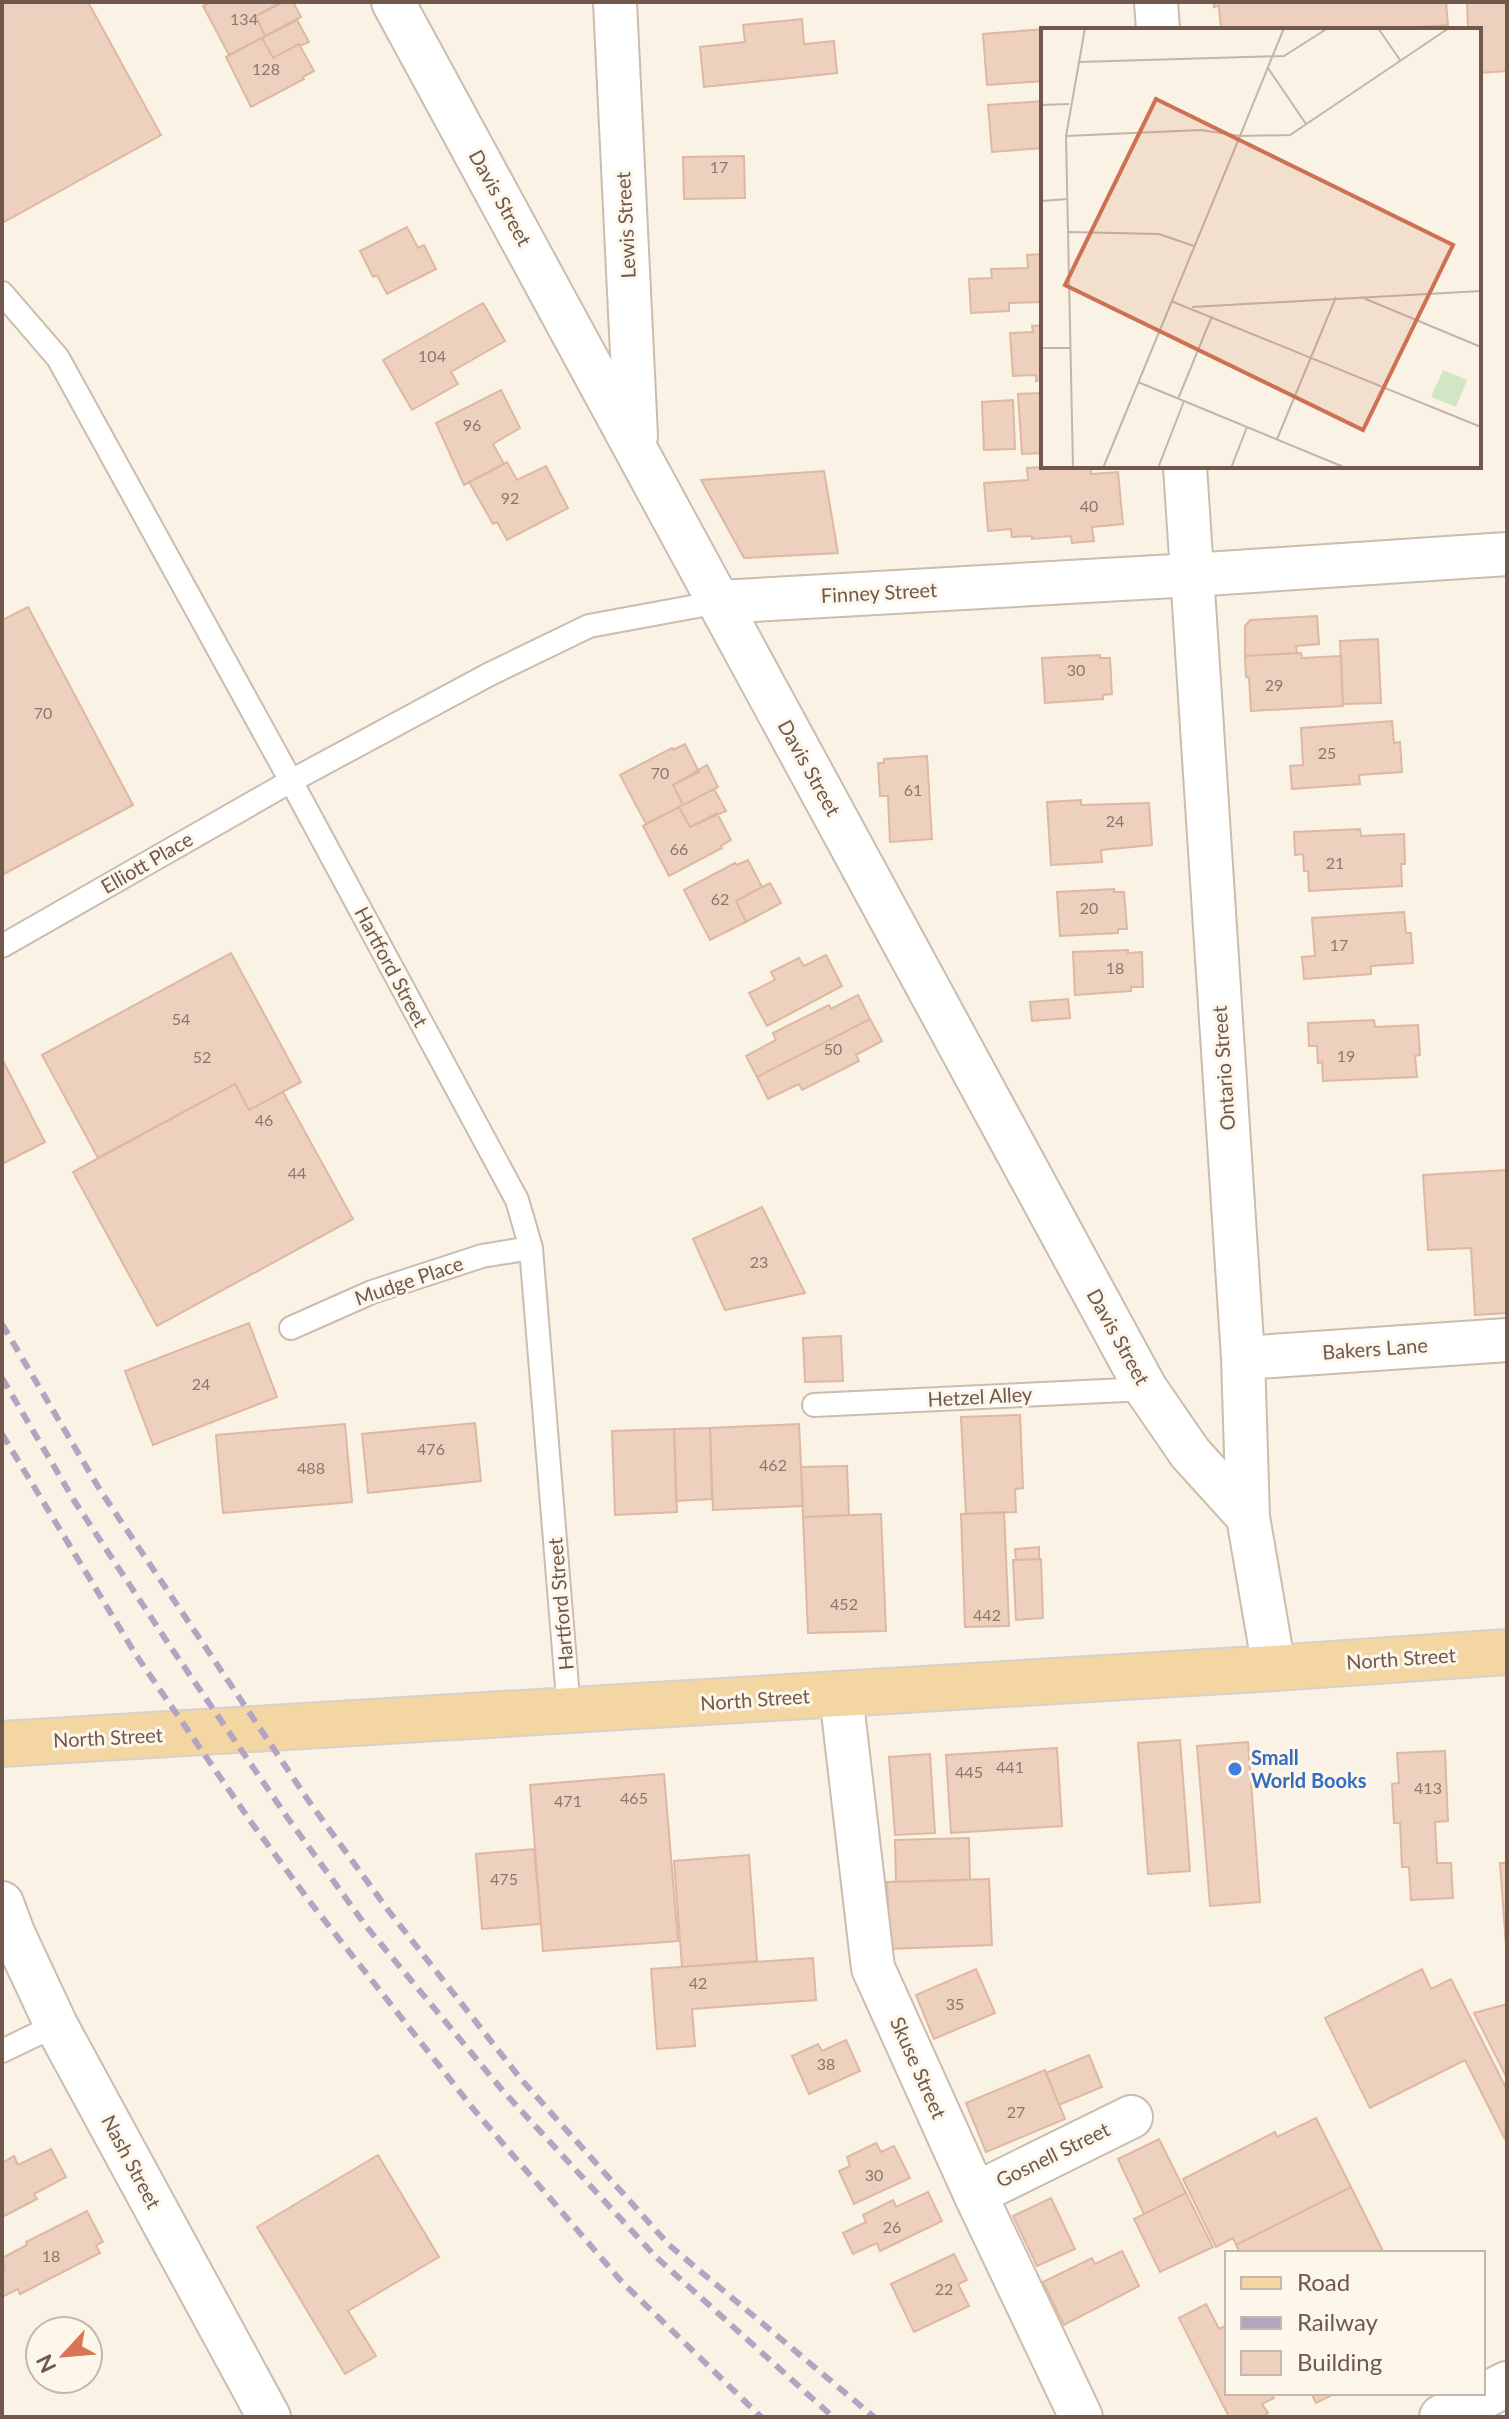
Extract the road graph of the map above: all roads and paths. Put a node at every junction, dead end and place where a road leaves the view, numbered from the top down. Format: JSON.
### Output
{"nodes":[{"id":1,"x":393,"y":2,"type":"edge"},
{"id":2,"x":615,"y":2,"type":"edge"},
{"id":3,"x":1156,"y":2,"type":"edge"},
{"id":4,"x":1158,"y":28,"type":"edge"},
{"id":5,"x":2,"y":293,"type":"edge"},
{"id":6,"x":637,"y":448,"type":"junction"},
{"id":7,"x":1185,"y":468,"type":"edge"},
{"id":8,"x":1507,"y":554,"type":"edge"},
{"id":9,"x":1192,"y":575,"type":"junction"},
{"id":10,"x":719,"y":602,"type":"junction"},
{"id":11,"x":291,"y":781,"type":"junction"},
{"id":12,"x":2,"y":946,"type":"edge"},
{"id":13,"x":531,"y":1248,"type":"junction"},
{"id":14,"x":291,"y":1328,"type":"dead end"},
{"id":15,"x":1507,"y":1340,"type":"edge"},
{"id":16,"x":1243,"y":1358,"type":"junction"},
{"id":17,"x":1146,"y":1389,"type":"junction"},
{"id":18,"x":814,"y":1405,"type":"dead end"},
{"id":19,"x":1248,"y":1517,"type":"junction"},
{"id":20,"x":1507,"y":1652,"type":"edge"},
{"id":21,"x":1274,"y":1668,"type":"junction"},
{"id":22,"x":841,"y":1695,"type":"junction"},
{"id":23,"x":569,"y":1711,"type":"junction"},
{"id":24,"x":2,"y":1744,"type":"edge"},
{"id":25,"x":2,"y":1903,"type":"edge"},
{"id":26,"x":56,"y":2025,"type":"junction"},
{"id":27,"x":2,"y":2051,"type":"edge"},
{"id":28,"x":1131,"y":2117,"type":"dead end"},
{"id":29,"x":975,"y":2194,"type":"junction"},
{"id":30,"x":1507,"y":2384,"type":"edge"},
{"id":31,"x":269,"y":2417,"type":"edge"},
{"id":32,"x":1081,"y":2417,"type":"edge"},
{"id":33,"x":1442,"y":2417,"type":"edge"}],
"edges":[{"from":1,"to":6,"type":"street","name":"Davis Street"},
{"from":2,"to":6,"type":"street","name":"Lewis Street"},
{"from":3,"to":4,"type":"street"},
{"from":5,"to":11,"type":"lane","name":"Hartford Street"},
{"from":6,"to":10,"type":"street","name":"Davis Street"},
{"from":7,"to":9,"type":"street","name":"Ontario Street"},
{"from":8,"to":9,"type":"street","name":"Finney Street"},
{"from":9,"to":10,"type":"street","name":"Finney Street"},
{"from":9,"to":16,"type":"street","name":"Ontario Street"},
{"from":10,"to":11,"type":"lane","name":"Finney Street"},
{"from":10,"to":17,"type":"street","name":"Davis Street"},
{"from":11,"to":12,"type":"lane","name":"Elliott Place"},
{"from":11,"to":13,"type":"lane","name":"Hartford Street"},
{"from":13,"to":14,"type":"lane","name":"Mudge Place"},
{"from":13,"to":23,"type":"lane","name":"Hartford Street"},
{"from":15,"to":16,"type":"street","name":"Bakers Lane"},
{"from":16,"to":19,"type":"street","name":"Ontario Street"},
{"from":17,"to":18,"type":"lane","name":"Hetzel Alley"},
{"from":17,"to":19,"type":"street","name":"Davis Street"},
{"from":19,"to":21,"type":"street","name":"Ontario Street"},
{"from":20,"to":21,"type":"main road","name":"North Street"},
{"from":21,"to":22,"type":"main road","name":"North Street"},
{"from":22,"to":23,"type":"main road","name":"North Street"},
{"from":22,"to":29,"type":"street","name":"Skuse Street"},
{"from":23,"to":24,"type":"main road","name":"North Street"},
{"from":25,"to":26,"type":"street","name":"Nash Street"},
{"from":26,"to":27,"type":"lane"},
{"from":26,"to":31,"type":"street","name":"Nash Street"},
{"from":28,"to":29,"type":"street","name":"Gosnell Street"},
{"from":29,"to":32,"type":"street","name":"Skuse Street"},
{"from":30,"to":33,"type":"main road"}]}
